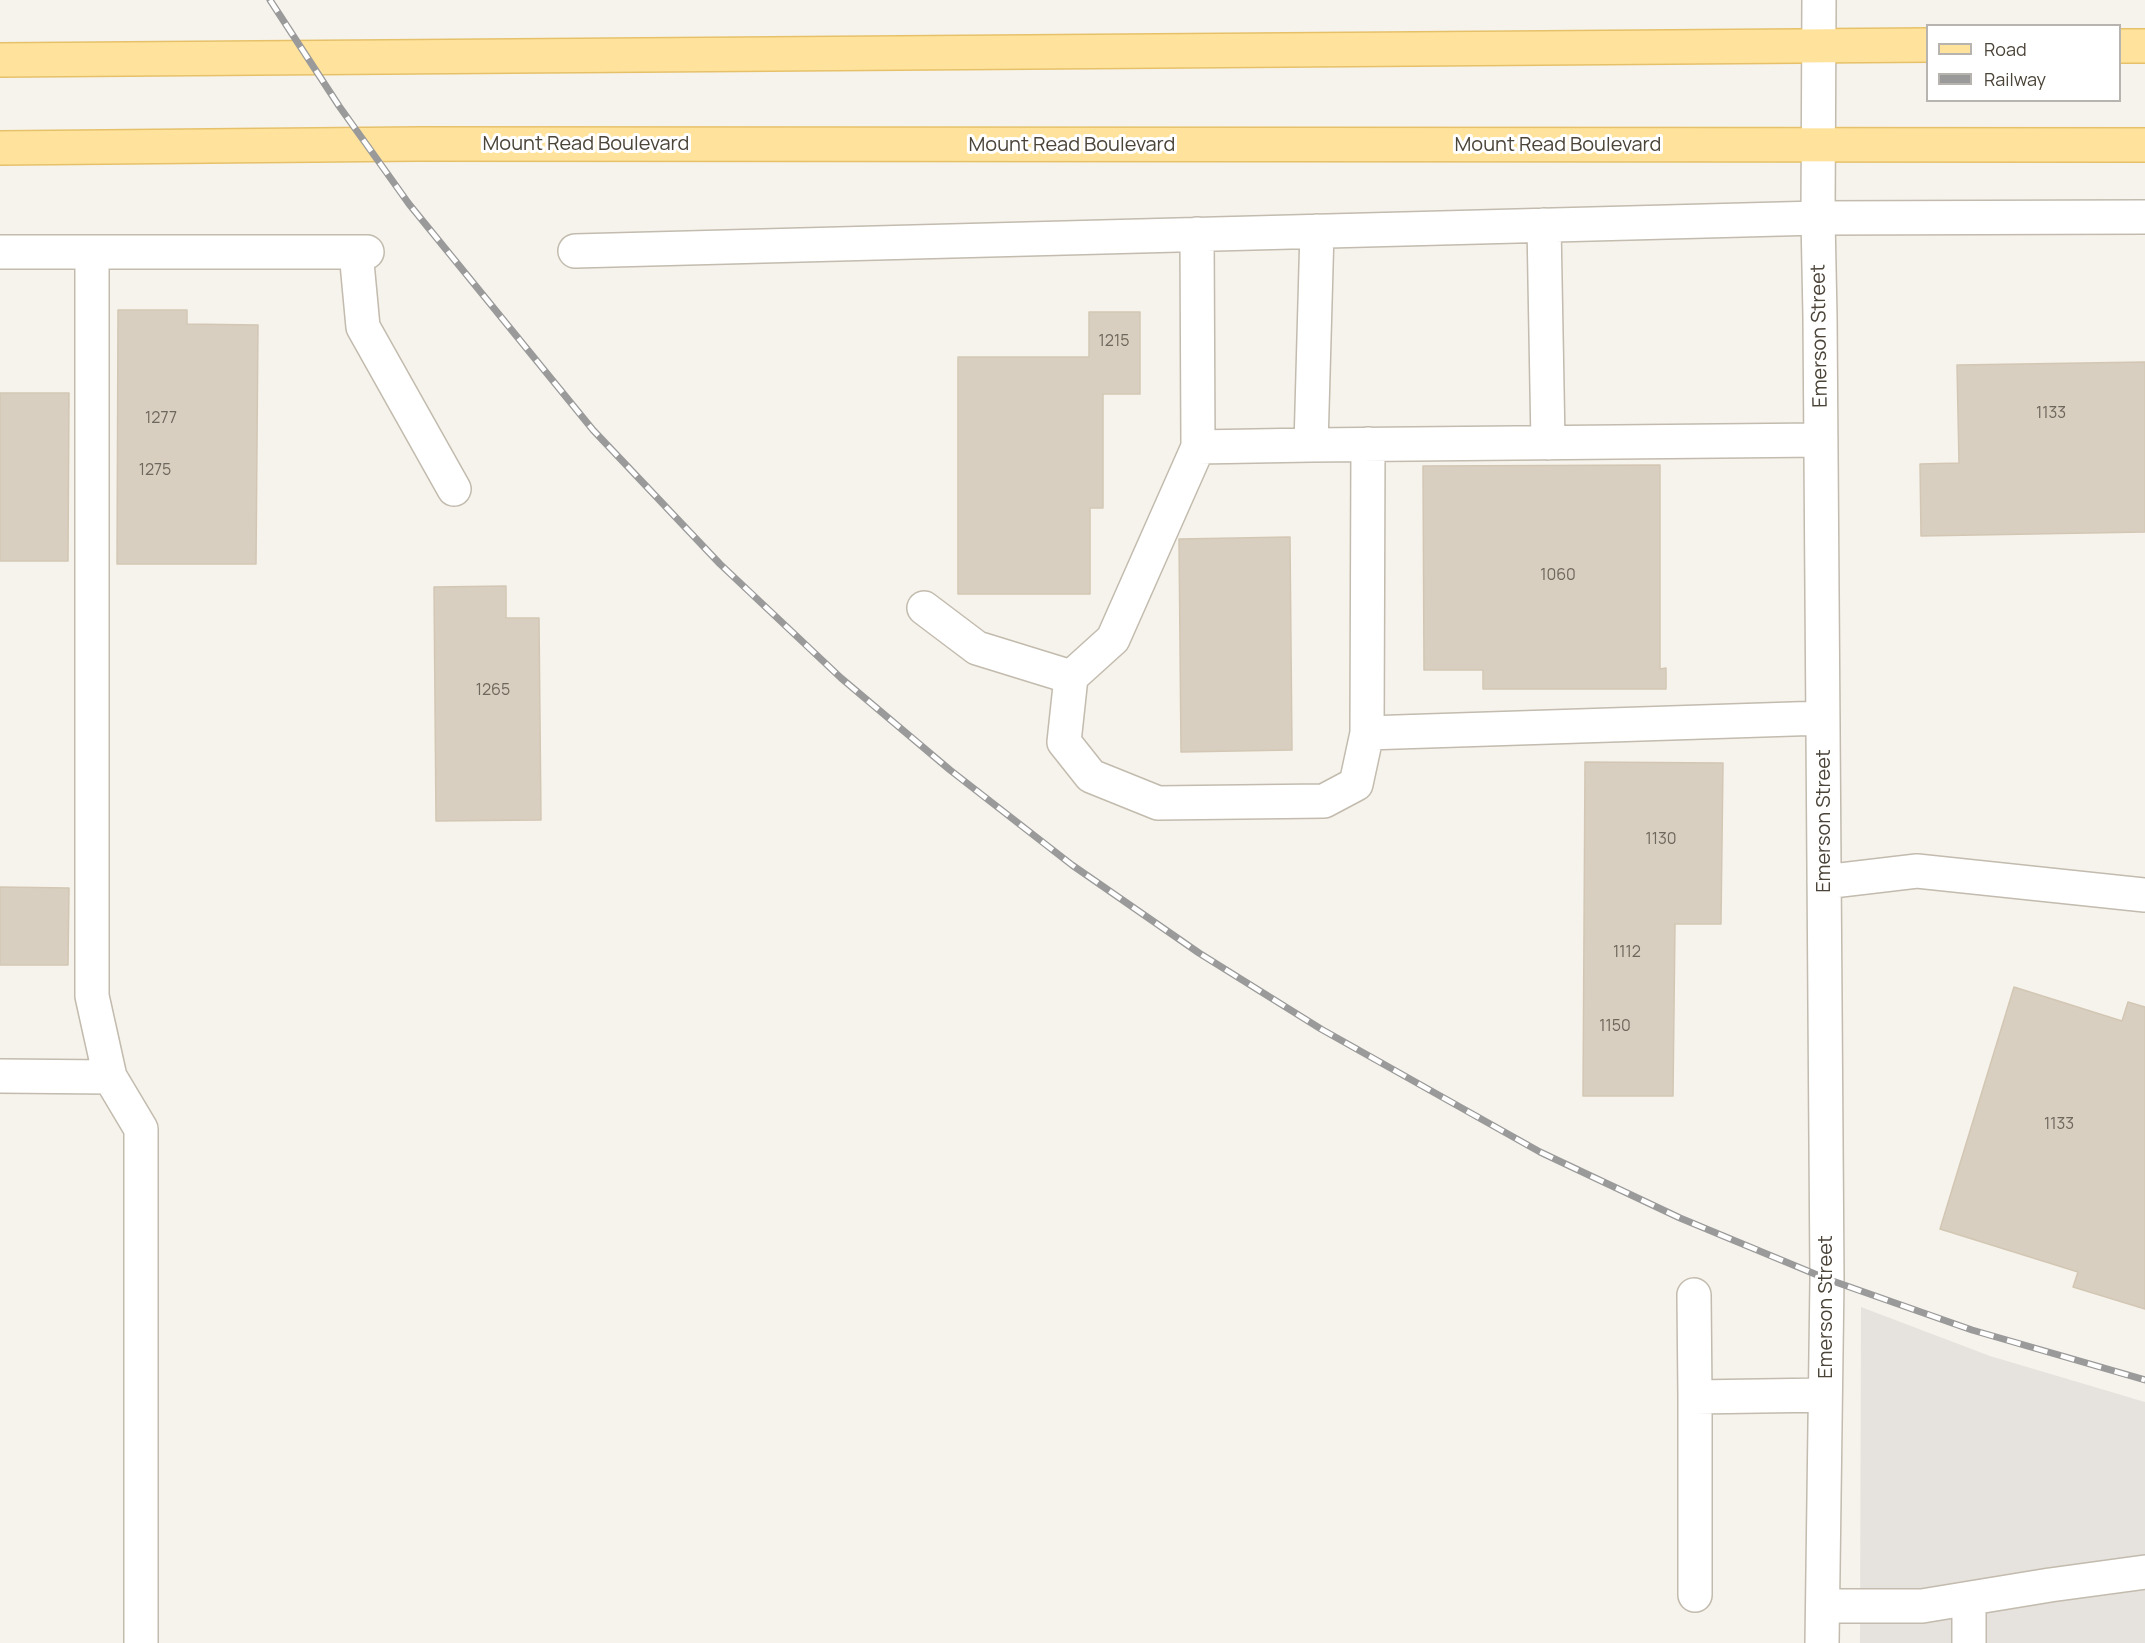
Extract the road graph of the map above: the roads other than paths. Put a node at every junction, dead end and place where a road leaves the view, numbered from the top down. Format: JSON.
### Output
{"nodes":[{"id":1,"x":1819,"y":0,"type":"edge"},
{"id":2,"x":1819,"y":45,"type":"junction"},
{"id":3,"x":1926,"y":45,"type":"edge"},
{"id":4,"x":2121,"y":46,"type":"edge"},
{"id":5,"x":2145,"y":46,"type":"edge"},
{"id":6,"x":0,"y":60,"type":"edge"},
{"id":7,"x":2145,"y":145,"type":"edge"},
{"id":8,"x":1819,"y":146,"type":"junction"},
{"id":9,"x":0,"y":148,"type":"edge"},
{"id":10,"x":2145,"y":217,"type":"edge"},
{"id":11,"x":1818,"y":218,"type":"junction"},
{"id":12,"x":1544,"y":225,"type":"junction"},
{"id":13,"x":1317,"y":231,"type":"junction"},
{"id":14,"x":1197,"y":234,"type":"junction"},
{"id":15,"x":575,"y":251,"type":"dead end"},
{"id":16,"x":0,"y":252,"type":"edge"},
{"id":17,"x":92,"y":252,"type":"junction"},
{"id":18,"x":1821,"y":440,"type":"junction"},
{"id":19,"x":1548,"y":443,"type":"junction"},
{"id":20,"x":1368,"y":444,"type":"junction"},
{"id":21,"x":1311,"y":445,"type":"junction"},
{"id":22,"x":1198,"y":447,"type":"junction"},
{"id":23,"x":454,"y":489,"type":"dead end"},
{"id":24,"x":924,"y":608,"type":"dead end"},
{"id":25,"x":1071,"y":677,"type":"junction"},
{"id":26,"x":1823,"y":718,"type":"junction"},
{"id":27,"x":1367,"y":733,"type":"junction"},
{"id":28,"x":1824,"y":882,"type":"junction"},
{"id":29,"x":2145,"y":895,"type":"edge"},
{"id":30,"x":0,"y":1076,"type":"edge"},
{"id":31,"x":110,"y":1077,"type":"junction"},
{"id":32,"x":1694,"y":1295,"type":"dead end"},
{"id":33,"x":1825,"y":1395,"type":"junction"},
{"id":34,"x":1695,"y":1397,"type":"junction"},
{"id":35,"x":2145,"y":1572,"type":"edge"},
{"id":36,"x":1695,"y":1595,"type":"dead end"},
{"id":37,"x":1969,"y":1599,"type":"junction"},
{"id":38,"x":1823,"y":1606,"type":"junction"},
{"id":39,"x":141,"y":1643,"type":"edge"},
{"id":40,"x":1822,"y":1643,"type":"edge"},
{"id":41,"x":1969,"y":1643,"type":"edge"}],
"edges":[{"from":1,"to":2,"type":"street","name":"Emerson Street"},
{"from":2,"to":3,"type":"main road"},
{"from":2,"to":6,"type":"main road"},
{"from":2,"to":8,"type":"street","name":"Emerson Street"},
{"from":4,"to":5,"type":"main road"},
{"from":7,"to":8,"type":"main road","name":"Mount Read Boulevard"},
{"from":8,"to":9,"type":"main road","name":"Mount Read Boulevard"},
{"from":8,"to":11,"type":"street","name":"Emerson Street"},
{"from":10,"to":11,"type":"street"},
{"from":11,"to":12,"type":"street"},
{"from":11,"to":18,"type":"street","name":"Emerson Street"},
{"from":12,"to":13,"type":"street"},
{"from":12,"to":19,"type":"street"},
{"from":13,"to":14,"type":"street"},
{"from":13,"to":21,"type":"street"},
{"from":14,"to":15,"type":"street"},
{"from":14,"to":22,"type":"street"},
{"from":16,"to":17,"type":"street"},
{"from":17,"to":23,"type":"street"},
{"from":17,"to":31,"type":"street"},
{"from":18,"to":19,"type":"street"},
{"from":18,"to":26,"type":"street","name":"Emerson Street"},
{"from":19,"to":20,"type":"street"},
{"from":20,"to":21,"type":"street"},
{"from":20,"to":27,"type":"street"},
{"from":21,"to":22,"type":"street"},
{"from":22,"to":25,"type":"street"},
{"from":24,"to":25,"type":"street"},
{"from":25,"to":27,"type":"street"},
{"from":26,"to":27,"type":"street"},
{"from":26,"to":28,"type":"street","name":"Emerson Street"},
{"from":28,"to":29,"type":"street"},
{"from":28,"to":33,"type":"street","name":"Emerson Street"},
{"from":30,"to":31,"type":"street"},
{"from":31,"to":39,"type":"street"},
{"from":32,"to":34,"type":"street"},
{"from":33,"to":34,"type":"street"},
{"from":33,"to":38,"type":"street","name":"Emerson Street"},
{"from":34,"to":36,"type":"street"},
{"from":35,"to":37,"type":"street"},
{"from":37,"to":38,"type":"street"},
{"from":37,"to":41,"type":"street"},
{"from":38,"to":40,"type":"street","name":"Emerson Street"}]}
